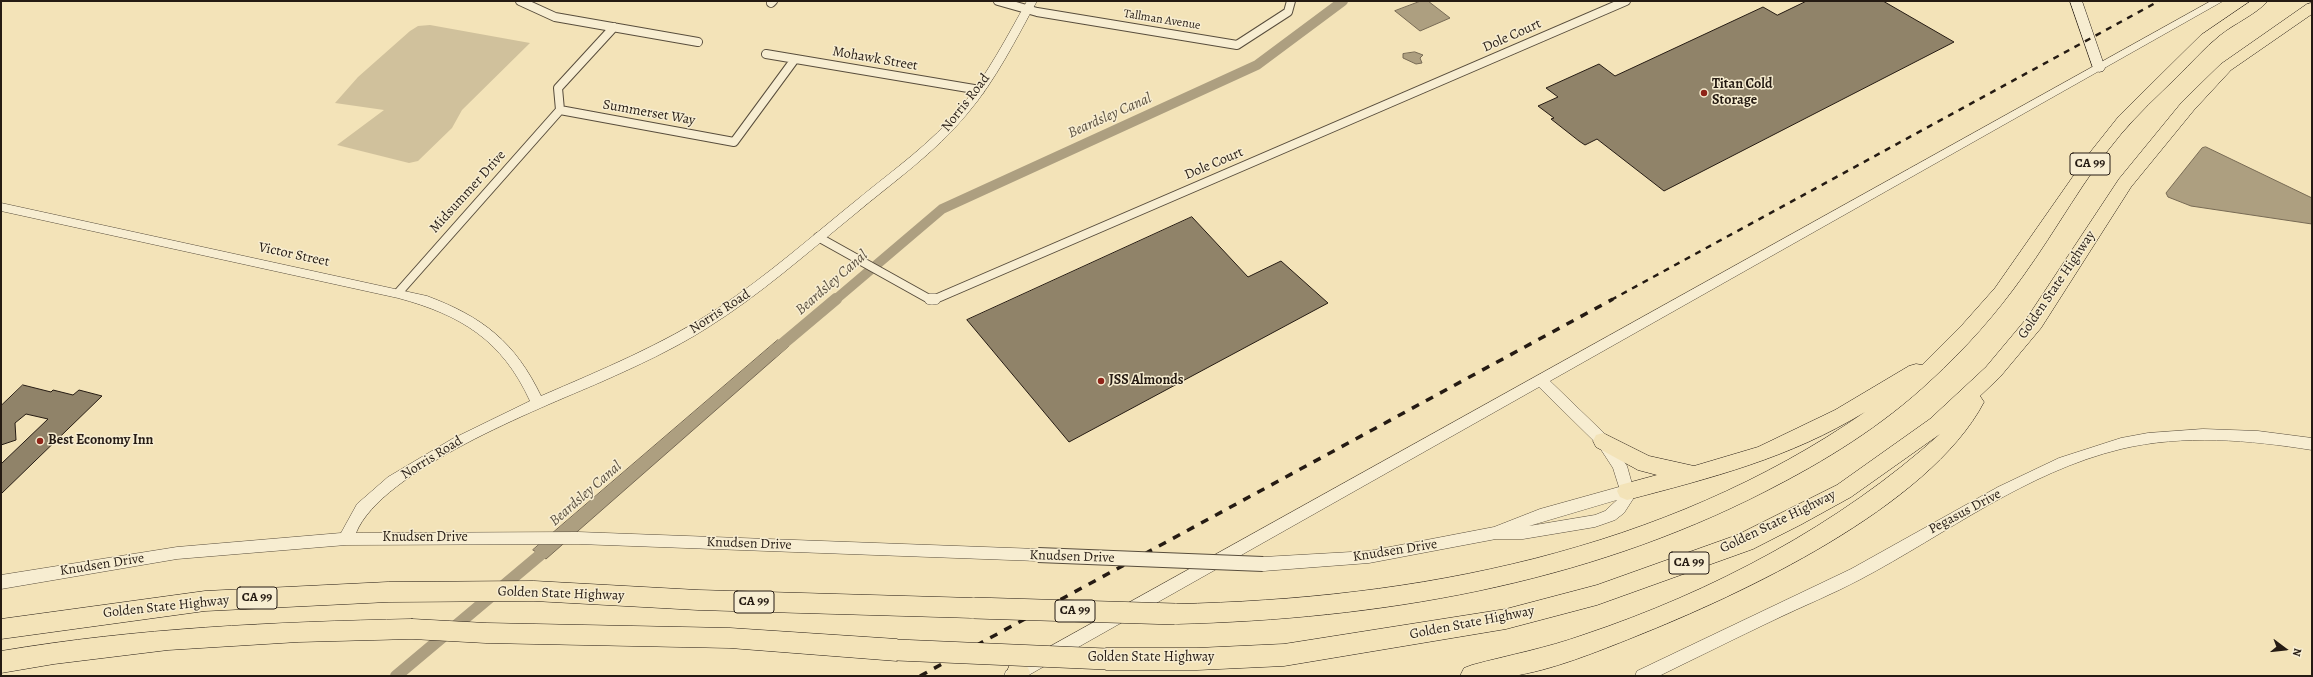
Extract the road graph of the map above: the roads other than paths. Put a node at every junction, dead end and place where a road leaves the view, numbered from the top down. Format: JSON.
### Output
{"nodes":[{"id":1,"x":520,"y":1,"type":"edge"},
{"id":2,"x":998,"y":1,"type":"edge"},
{"id":3,"x":1291,"y":1,"type":"edge"},
{"id":4,"x":1626,"y":1,"type":"edge"},
{"id":5,"x":2076,"y":1,"type":"edge"},
{"id":6,"x":2218,"y":1,"type":"edge"},
{"id":7,"x":2261,"y":1,"type":"edge"},
{"id":8,"x":1029,"y":6,"type":"edge"},
{"id":9,"x":2312,"y":7,"type":"edge"},
{"id":10,"x":614,"y":26,"type":"junction"},
{"id":11,"x":698,"y":42,"type":"dead end"},
{"id":12,"x":766,"y":54,"type":"dead end"},
{"id":13,"x":795,"y":59,"type":"junction"},
{"id":14,"x":2099,"y":68,"type":"junction"},
{"id":15,"x":980,"y":90,"type":"junction"},
{"id":16,"x":560,"y":110,"type":"junction"},
{"id":17,"x":1,"y":207,"type":"edge"},
{"id":18,"x":818,"y":238,"type":"junction"},
{"id":19,"x":398,"y":293,"type":"junction"},
{"id":20,"x":1948,"y":353,"type":"junction"},
{"id":21,"x":1993,"y":372,"type":"junction"},
{"id":22,"x":1541,"y":381,"type":"junction"},
{"id":23,"x":538,"y":403,"type":"junction"},
{"id":24,"x":1602,"y":440,"type":"junction"},
{"id":25,"x":2312,"y":444,"type":"edge"},
{"id":26,"x":1699,"y":473,"type":"junction"},
{"id":27,"x":1627,"y":491,"type":"junction"},
{"id":28,"x":1496,"y":533,"type":"junction"},
{"id":29,"x":346,"y":539,"type":"junction"},
{"id":30,"x":1,"y":582,"type":"edge"},
{"id":31,"x":1,"y":629,"type":"edge"},
{"id":32,"x":1,"y":662,"type":"edge"},
{"id":33,"x":1016,"y":675,"type":"edge"},
{"id":34,"x":1472,"y":676,"type":"edge"},
{"id":35,"x":1642,"y":676,"type":"edge"}],
"edges":[{"from":1,"to":10,"type":"street"},
{"from":2,"to":8,"type":"street","name":"Tallman Avenue"},
{"from":3,"to":8,"type":"street","name":"Tallman Avenue"},
{"from":4,"to":18,"type":"street","name":"Dole Court"},
{"from":5,"to":14,"type":"main road"},
{"from":6,"to":14,"type":"street","name":"Golden State Highway"},
{"from":7,"to":20,"type":"highway","name":"Golden State Highway","number":"CA 99"},
{"from":8,"to":15,"type":"street","name":"Norris Road"},
{"from":9,"to":21,"type":"highway","name":"Golden State Highway","number":"CA 99"},
{"from":10,"to":11,"type":"street"},
{"from":10,"to":16,"type":"street"},
{"from":12,"to":13,"type":"street","name":"Mohawk Street"},
{"from":13,"to":15,"type":"street","name":"Mohawk Street"},
{"from":13,"to":16,"type":"street","name":"Summerset Way"},
{"from":14,"to":22,"type":"street","name":"Golden State Highway"},
{"from":15,"to":18,"type":"street","name":"Norris Road"},
{"from":16,"to":19,"type":"street","name":"Midsummer Drive"},
{"from":17,"to":19,"type":"street","name":"Victor Street"},
{"from":18,"to":23,"type":"street","name":"Norris Road"},
{"from":19,"to":23,"type":"street","name":"Victor Street"},
{"from":20,"to":26,"type":"highway"},
{"from":20,"to":31,"type":"highway","name":"Golden State Highway","number":"CA 99","bridge":true},
{"from":21,"to":32,"type":"highway","name":"Golden State Highway","number":"CA 99","bridge":true},
{"from":21,"to":34,"type":"highway"},
{"from":22,"to":24,"type":"street"},
{"from":22,"to":33,"type":"street","name":"Golden State Highway"},
{"from":23,"to":29,"type":"street","name":"Norris Road"},
{"from":24,"to":26,"type":"highway"},
{"from":24,"to":27,"type":"street"},
{"from":25,"to":35,"type":"street","name":"Pegasus Drive"},
{"from":26,"to":27,"type":"highway"},
{"from":27,"to":28,"type":"street","name":"Knudsen Drive"},
{"from":27,"to":28,"type":"street","name":"Knudsen Drive"},
{"from":28,"to":29,"type":"street","name":"Knudsen Drive","bridge":true},
{"from":29,"to":30,"type":"street","name":"Knudsen Drive"}]}
